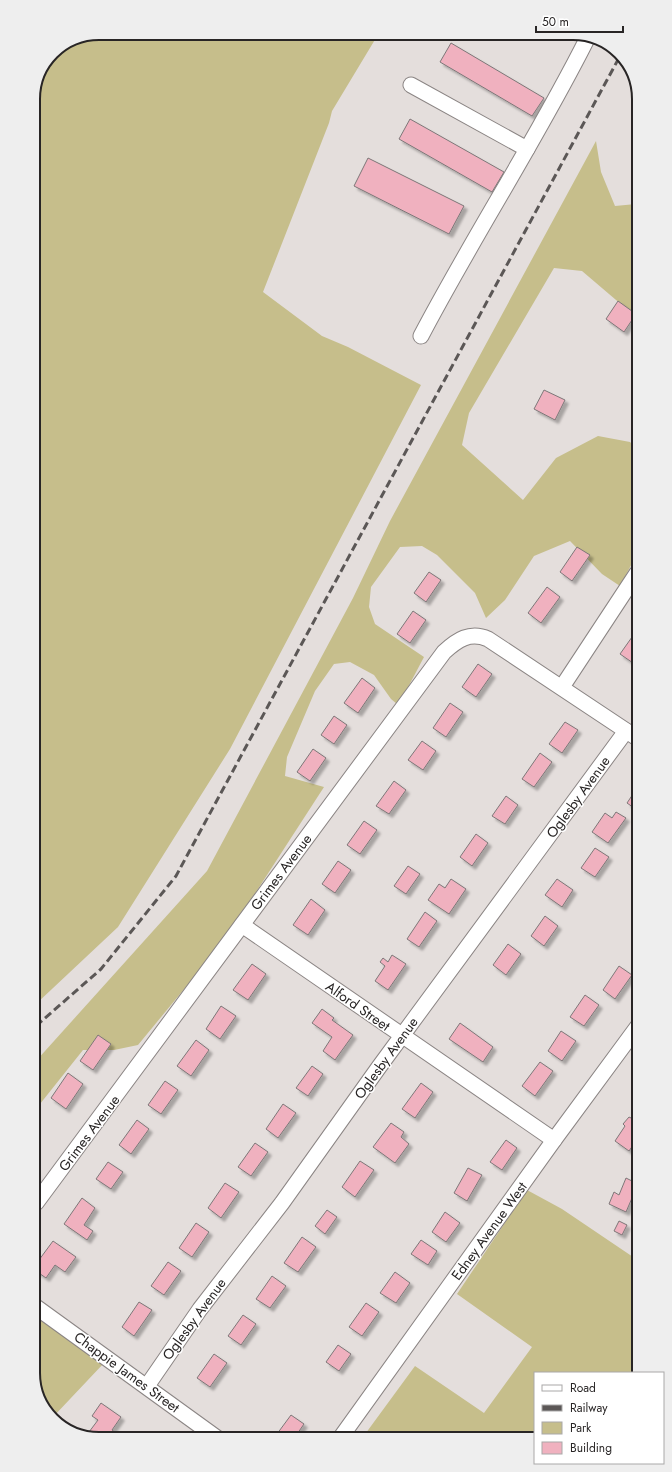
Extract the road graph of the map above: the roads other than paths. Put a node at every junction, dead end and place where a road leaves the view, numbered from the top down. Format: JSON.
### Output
{"nodes":[{"id":1,"x":586,"y":42,"type":"edge"},
{"id":2,"x":412,"y":85,"type":"dead end"},
{"id":3,"x":527,"y":150,"type":"junction"},
{"id":4,"x":421,"y":336,"type":"dead end"},
{"id":5,"x":632,"y":581,"type":"edge"},
{"id":6,"x":562,"y":687,"type":"junction"},
{"id":7,"x":632,"y":735,"type":"edge"},
{"id":8,"x":242,"y":925,"type":"junction"},
{"id":9,"x":632,"y":1034,"type":"edge"},
{"id":10,"x":401,"y":1036,"type":"junction"},
{"id":11,"x":554,"y":1140,"type":"junction"},
{"id":12,"x":40,"y":1198,"type":"edge"},
{"id":13,"x":40,"y":1310,"type":"edge"},
{"id":14,"x":147,"y":1386,"type":"junction"},
{"id":15,"x":209,"y":1432,"type":"edge"},
{"id":16,"x":345,"y":1432,"type":"edge"}],
"edges":[{"from":1,"to":3,"type":"street"},
{"from":2,"to":3,"type":"street"},
{"from":3,"to":4,"type":"street"},
{"from":5,"to":6,"type":"street"},
{"from":6,"to":7,"type":"street","name":"Grimes Avenue"},
{"from":6,"to":8,"type":"street","name":"Grimes Avenue"},
{"from":7,"to":10,"type":"street","name":"Oglesby Avenue"},
{"from":8,"to":10,"type":"street","name":"Alford Street"},
{"from":8,"to":12,"type":"street","name":"Grimes Avenue"},
{"from":9,"to":11,"type":"street","name":"Edney Avenue West"},
{"from":10,"to":11,"type":"street","name":"Alford Street"},
{"from":10,"to":14,"type":"street","name":"Oglesby Avenue"},
{"from":11,"to":16,"type":"street","name":"Edney Avenue West"},
{"from":13,"to":14,"type":"street","name":"Chappie James Street"},
{"from":14,"to":15,"type":"street","name":"Chappie James Street"}]}
